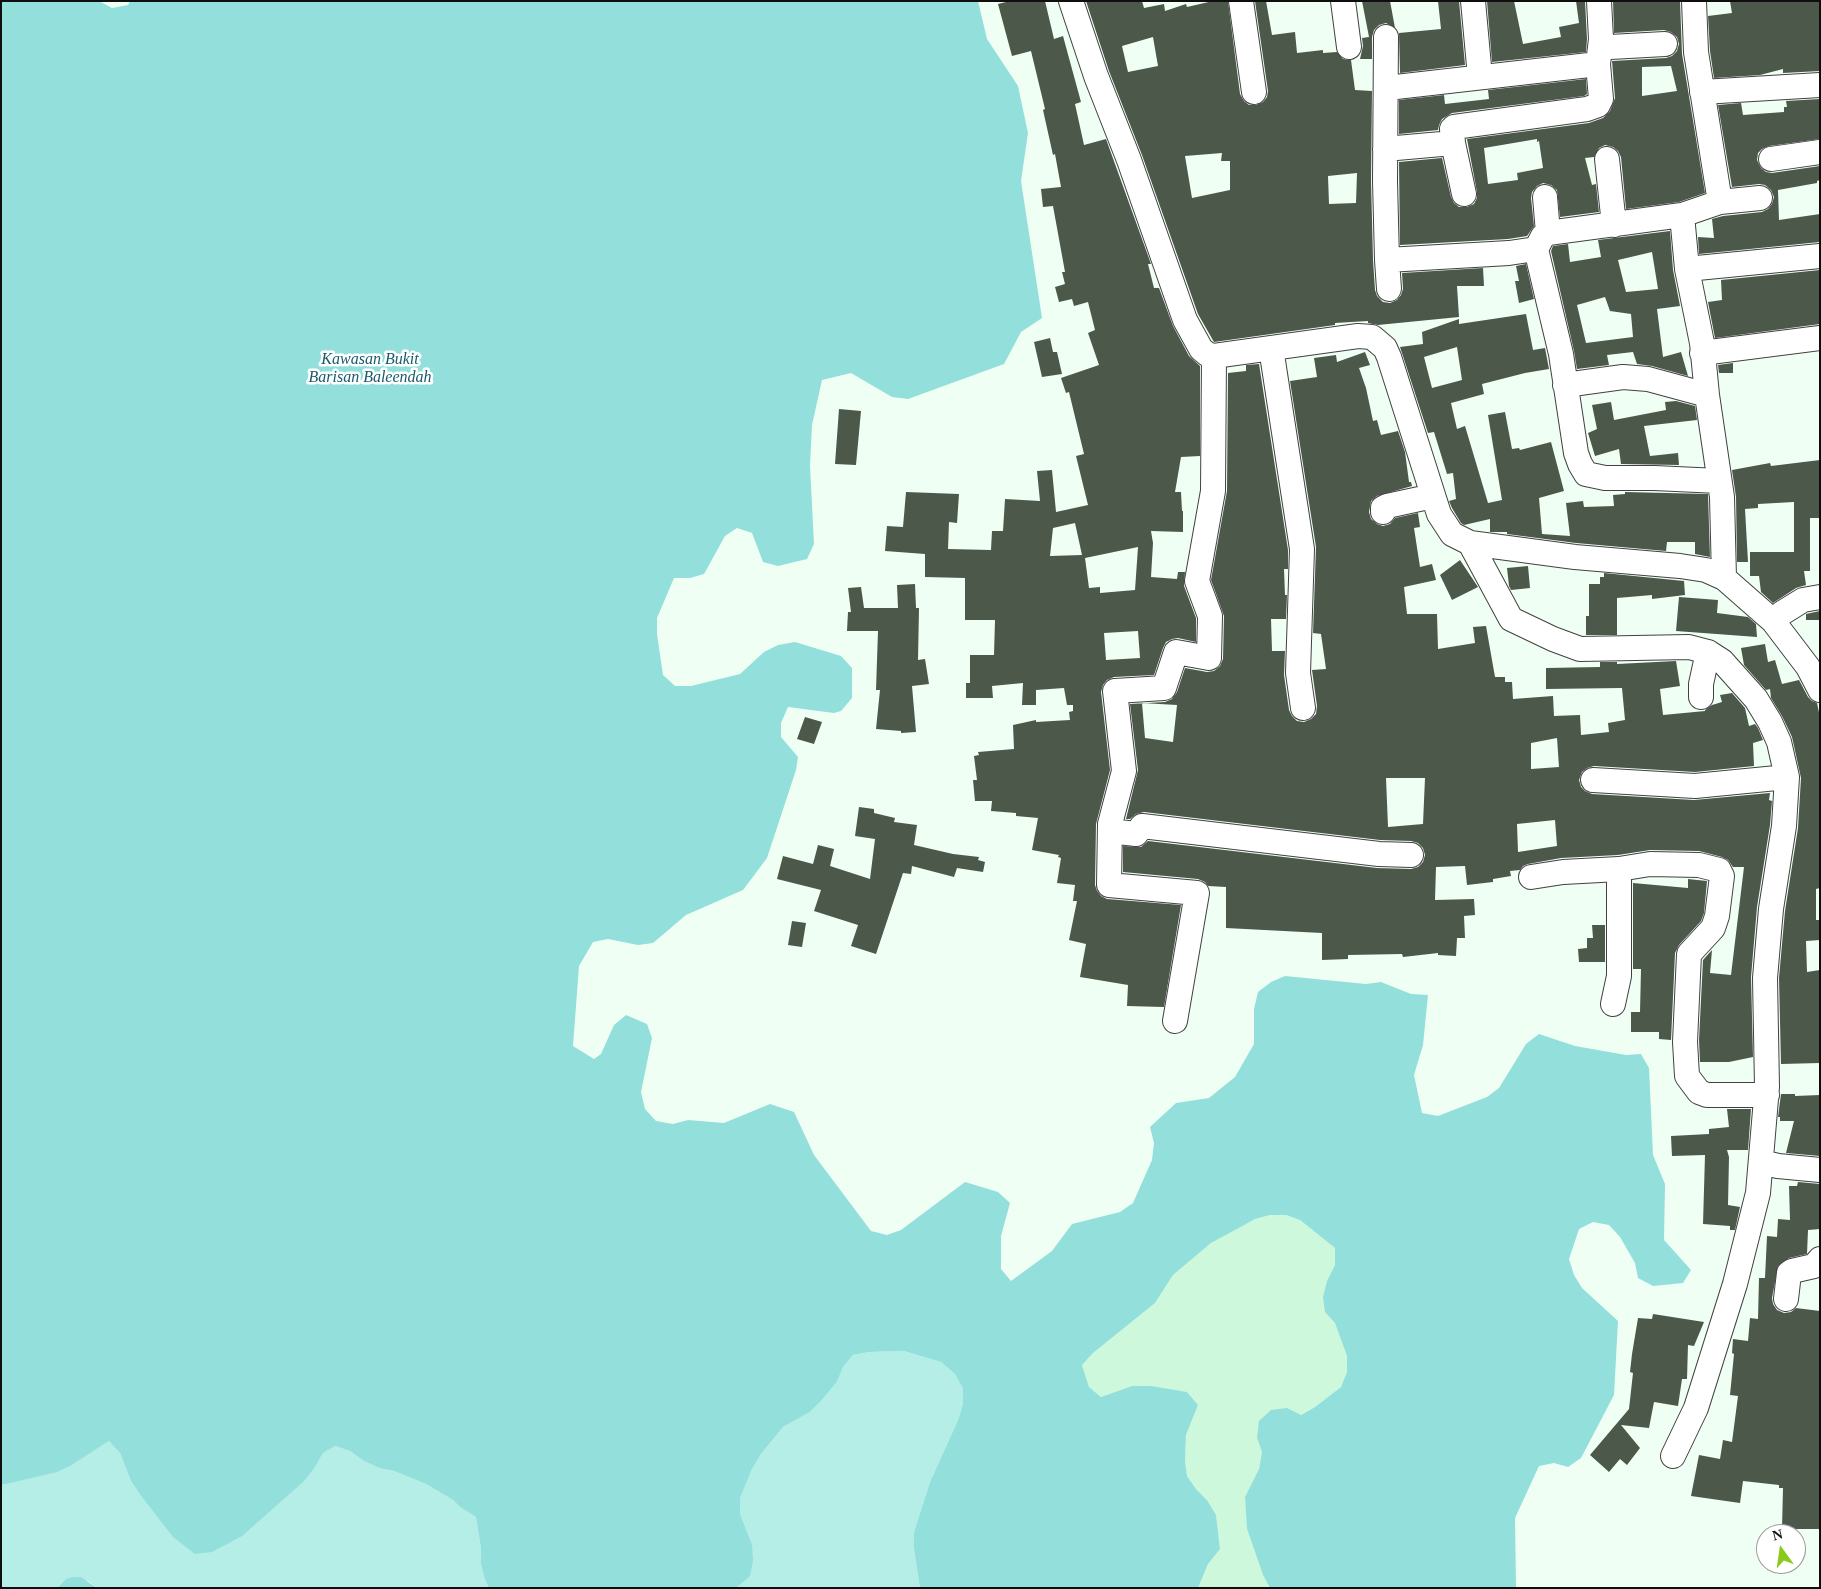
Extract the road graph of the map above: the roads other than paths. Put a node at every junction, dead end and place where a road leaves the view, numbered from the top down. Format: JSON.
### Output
{"nodes":[{"id":1,"x":1071,"y":1,"type":"edge"},
{"id":2,"x":1241,"y":1,"type":"edge"},
{"id":3,"x":1343,"y":1,"type":"edge"},
{"id":4,"x":1473,"y":1,"type":"edge"},
{"id":5,"x":1599,"y":1,"type":"edge"},
{"id":6,"x":1694,"y":1,"type":"edge"},
{"id":7,"x":1386,"y":37,"type":"dead end"},
{"id":8,"x":1665,"y":44,"type":"dead end"},
{"id":9,"x":1349,"y":47,"type":"dead end"},
{"id":10,"x":1599,"y":56,"type":"junction"},
{"id":11,"x":1480,"y":77,"type":"junction"},
{"id":12,"x":1820,"y":85,"type":"edge"},
{"id":13,"x":1387,"y":88,"type":"junction"},
{"id":14,"x":1254,"y":92,"type":"dead end"},
{"id":15,"x":1702,"y":92,"type":"junction"},
{"id":16,"x":1453,"y":143,"type":"junction"},
{"id":17,"x":1385,"y":149,"type":"junction"},
{"id":18,"x":1820,"y":152,"type":"edge"},
{"id":19,"x":1607,"y":159,"type":"dead end"},
{"id":20,"x":1771,"y":159,"type":"dead end"},
{"id":21,"x":1464,"y":194,"type":"dead end"},
{"id":22,"x":1544,"y":197,"type":"dead end"},
{"id":23,"x":1760,"y":198,"type":"dead end"},
{"id":24,"x":1720,"y":202,"type":"junction"},
{"id":25,"x":1682,"y":215,"type":"junction"},
{"id":26,"x":1614,"y":225,"type":"junction"},
{"id":27,"x":1542,"y":241,"type":"junction"},
{"id":28,"x":1820,"y":256,"type":"edge"},
{"id":29,"x":1386,"y":260,"type":"junction"},
{"id":30,"x":1687,"y":269,"type":"junction"},
{"id":31,"x":1389,"y":289,"type":"dead end"},
{"id":32,"x":1820,"y":338,"type":"edge"},
{"id":33,"x":1271,"y":348,"type":"junction"},
{"id":34,"x":1702,"y":353,"type":"junction"},
{"id":35,"x":1214,"y":356,"type":"junction"},
{"id":36,"x":1565,"y":385,"type":"junction"},
{"id":37,"x":1706,"y":395,"type":"junction"},
{"id":38,"x":1719,"y":481,"type":"junction"},
{"id":39,"x":1433,"y":496,"type":"junction"},
{"id":40,"x":1383,"y":512,"type":"dead end"},
{"id":41,"x":1470,"y":544,"type":"junction"},
{"id":42,"x":1724,"y":578,"type":"junction"},
{"id":43,"x":1820,"y":597,"type":"edge"},
{"id":44,"x":1773,"y":621,"type":"junction"},
{"id":45,"x":1708,"y":652,"type":"junction"},
{"id":46,"x":1817,"y":679,"type":"edge"},
{"id":47,"x":1701,"y":697,"type":"dead end"},
{"id":48,"x":1303,"y":708,"type":"dead end"},
{"id":49,"x":1787,"y":777,"type":"junction"},
{"id":50,"x":1592,"y":780,"type":"dead end"},
{"id":51,"x":1110,"y":831,"type":"junction"},
{"id":52,"x":1411,"y":855,"type":"dead end"},
{"id":53,"x":1620,"y":869,"type":"junction"},
{"id":54,"x":1531,"y":876,"type":"dead end"},
{"id":55,"x":1613,"y":1004,"type":"dead end"},
{"id":56,"x":1175,"y":1022,"type":"dead end"},
{"id":57,"x":1766,"y":1095,"type":"junction"},
{"id":58,"x":1761,"y":1162,"type":"junction"},
{"id":59,"x":1820,"y":1170,"type":"edge"},
{"id":60,"x":1820,"y":1258,"type":"edge"},
{"id":61,"x":1786,"y":1300,"type":"dead end"},
{"id":62,"x":1673,"y":1456,"type":"dead end"}],
"edges":[{"from":1,"to":35,"type":"street"},
{"from":2,"to":14,"type":"street"},
{"from":3,"to":9,"type":"street"},
{"from":4,"to":11,"type":"street"},
{"from":5,"to":10,"type":"street"},
{"from":6,"to":15,"type":"street"},
{"from":7,"to":13,"type":"street"},
{"from":8,"to":10,"type":"street"},
{"from":10,"to":11,"type":"street"},
{"from":10,"to":16,"type":"street"},
{"from":11,"to":13,"type":"street"},
{"from":12,"to":15,"type":"street"},
{"from":13,"to":17,"type":"street"},
{"from":15,"to":24,"type":"street"},
{"from":16,"to":17,"type":"street"},
{"from":16,"to":21,"type":"street"},
{"from":17,"to":29,"type":"street"},
{"from":18,"to":20,"type":"street"},
{"from":19,"to":26,"type":"street"},
{"from":22,"to":27,"type":"street"},
{"from":23,"to":24,"type":"street"},
{"from":24,"to":25,"type":"street"},
{"from":25,"to":26,"type":"street"},
{"from":25,"to":30,"type":"street"},
{"from":26,"to":27,"type":"street"},
{"from":27,"to":29,"type":"street"},
{"from":27,"to":36,"type":"street"},
{"from":28,"to":30,"type":"street"},
{"from":29,"to":31,"type":"street"},
{"from":30,"to":34,"type":"street"},
{"from":32,"to":34,"type":"street"},
{"from":33,"to":35,"type":"street"},
{"from":33,"to":39,"type":"street"},
{"from":33,"to":48,"type":"street"},
{"from":34,"to":37,"type":"street"},
{"from":35,"to":51,"type":"street"},
{"from":36,"to":37,"type":"street"},
{"from":36,"to":38,"type":"street"},
{"from":37,"to":38,"type":"street"},
{"from":38,"to":42,"type":"street"},
{"from":39,"to":40,"type":"street"},
{"from":39,"to":41,"type":"street"},
{"from":41,"to":42,"type":"street"},
{"from":41,"to":45,"type":"street"},
{"from":42,"to":44,"type":"street"},
{"from":43,"to":44,"type":"street"},
{"from":44,"to":46,"type":"street"},
{"from":45,"to":47,"type":"street"},
{"from":45,"to":49,"type":"street"},
{"from":49,"to":50,"type":"street"},
{"from":49,"to":57,"type":"street"},
{"from":51,"to":52,"type":"street"},
{"from":51,"to":56,"type":"street"},
{"from":53,"to":54,"type":"street"},
{"from":53,"to":55,"type":"street"},
{"from":53,"to":57,"type":"street"},
{"from":57,"to":58,"type":"street"},
{"from":58,"to":59,"type":"street"},
{"from":58,"to":62,"type":"street"},
{"from":60,"to":61,"type":"street"}]}
